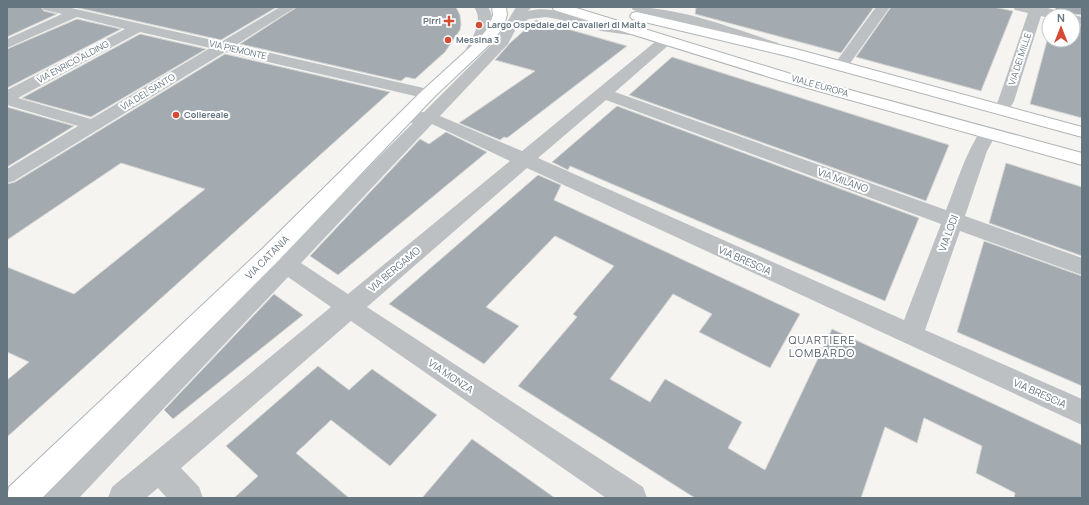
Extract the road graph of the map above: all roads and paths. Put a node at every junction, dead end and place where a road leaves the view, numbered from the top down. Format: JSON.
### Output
{"nodes":[{"id":1,"x":49,"y":7,"type":"edge"},
{"id":2,"x":289,"y":7,"type":"edge"},
{"id":3,"x":481,"y":7,"type":"edge"},
{"id":4,"x":499,"y":7,"type":"edge"},
{"id":5,"x":525,"y":7,"type":"edge"},
{"id":6,"x":559,"y":7,"type":"edge"},
{"id":7,"x":603,"y":7,"type":"edge"},
{"id":8,"x":883,"y":7,"type":"edge"},
{"id":9,"x":1020,"y":7,"type":"edge"},
{"id":10,"x":704,"y":9,"type":"dead end"},
{"id":11,"x":1037,"y":9,"type":"edge"},
{"id":12,"x":636,"y":11,"type":"edge"},
{"id":13,"x":75,"y":13,"type":"junction"},
{"id":14,"x":675,"y":17,"type":"junction"},
{"id":15,"x":514,"y":22,"type":"junction"},
{"id":16,"x":139,"y":28,"type":"junction"},
{"id":17,"x":656,"y":37,"type":"junction"},
{"id":18,"x":7,"y":44,"type":"edge"},
{"id":19,"x":223,"y":47,"type":"junction"},
{"id":20,"x":791,"y":52,"type":"junction"},
{"id":21,"x":470,"y":55,"type":"junction"},
{"id":22,"x":841,"y":66,"type":"junction"},
{"id":23,"x":603,"y":93,"type":"junction"},
{"id":24,"x":428,"y":94,"type":"junction"},
{"id":25,"x":7,"y":96,"type":"edge"},
{"id":26,"x":7,"y":100,"type":"edge"},
{"id":27,"x":1001,"y":110,"type":"junction"},
{"id":28,"x":428,"y":117,"type":"junction"},
{"id":29,"x":405,"y":118,"type":"junction"},
{"id":30,"x":92,"y":125,"type":"junction"},
{"id":31,"x":1082,"y":132,"type":"edge"},
{"id":32,"x":988,"y":133,"type":"junction"},
{"id":33,"x":1082,"y":159,"type":"edge"},
{"id":34,"x":524,"y":160,"type":"junction"},
{"id":35,"x":7,"y":177,"type":"edge"},
{"id":36,"x":953,"y":220,"type":"junction"},
{"id":37,"x":278,"y":259,"type":"junction"},
{"id":38,"x":1082,"y":267,"type":"edge"},
{"id":39,"x":349,"y":307,"type":"junction"},
{"id":40,"x":911,"y":335,"type":"junction"},
{"id":41,"x":1082,"y":412,"type":"edge"},
{"id":42,"x":159,"y":467,"type":"junction"},
{"id":43,"x":20,"y":498,"type":"edge"},
{"id":44,"x":58,"y":498,"type":"edge"},
{"id":45,"x":123,"y":498,"type":"edge"},
{"id":46,"x":188,"y":498,"type":"edge"},
{"id":47,"x":632,"y":498,"type":"edge"}],
"edges":[{"from":1,"to":13,"type":"street","name":"VIA PIEMONTE"},
{"from":2,"to":19,"type":"street","name":"VIA DEL SANTO"},
{"from":3,"to":21,"type":"street"},
{"from":4,"to":21,"type":"main road","name":"VIA CATANIA"},
{"from":5,"to":15,"type":"street","name":"VIA CATANIA"},
{"from":6,"to":17,"type":"main road","name":"VIALE EUROPA"},
{"from":7,"to":12,"type":"main road"},
{"from":8,"to":22,"type":"street"},
{"from":9,"to":11,"type":"street"},
{"from":10,"to":14,"type":"street"},
{"from":11,"to":27,"type":"street","name":"VIA DEI MILLE"},
{"from":12,"to":14,"type":"street"},
{"from":12,"to":20,"type":"main road"},
{"from":13,"to":16,"type":"street","name":"VIA PIEMONTE"},
{"from":13,"to":18,"type":"street"},
{"from":14,"to":20,"type":"street"},
{"from":15,"to":17,"type":"street"},
{"from":15,"to":28,"type":"street","name":"VIA CATANIA"},
{"from":16,"to":19,"type":"street","name":"VIA PIEMONTE"},
{"from":16,"to":25,"type":"street","name":"VIA ENRICO ALDING"},
{"from":17,"to":23,"type":"street","name":"VIA BERGAMO"},
{"from":17,"to":32,"type":"main road","name":"VIALE EUROPA"},
{"from":19,"to":24,"type":"street","name":"VIA PIEMONTE"},
{"from":19,"to":30,"type":"street","name":"VIA DEL SANTO"},
{"from":20,"to":22,"type":"main road"},
{"from":21,"to":24,"type":"main road","name":"VIA CATANIA"},
{"from":22,"to":27,"type":"main road"},
{"from":23,"to":34,"type":"street","name":"VIA BERGAMO"},
{"from":23,"to":36,"type":"street","name":"VIA MILANO"},
{"from":24,"to":29,"type":"main road","name":"VIA CATANIA"},
{"from":26,"to":30,"type":"street"},
{"from":27,"to":31,"type":"main road"},
{"from":28,"to":29,"type":"street","name":"VIA BRESCIA"},
{"from":28,"to":34,"type":"street","name":"VIA BRESCIA"},
{"from":28,"to":37,"type":"street","name":"VIA CATANIA"},
{"from":29,"to":37,"type":"main road","name":"VIA CATANIA"},
{"from":30,"to":35,"type":"street","name":"VIA DEL SANTO"},
{"from":32,"to":33,"type":"main road","name":"VIALE EUROPA"},
{"from":32,"to":36,"type":"street","name":"VIA LODI"},
{"from":34,"to":39,"type":"street","name":"VIA BERGAMO"},
{"from":34,"to":40,"type":"street","name":"VIA BRESCIA"},
{"from":36,"to":38,"type":"street","name":"VIA MILANO"},
{"from":36,"to":40,"type":"street","name":"VIA LODI"},
{"from":37,"to":39,"type":"street","name":"VIA MONZA"},
{"from":37,"to":43,"type":"main road","name":"VIA CATANIA"},
{"from":37,"to":44,"type":"street","name":"VIA CATANIA"},
{"from":39,"to":42,"type":"street","name":"VIA BERGAMO"},
{"from":39,"to":47,"type":"street","name":"VIA MONZA"},
{"from":40,"to":41,"type":"street","name":"VIA BRESCIA"},
{"from":42,"to":45,"type":"street","name":"VIA BERGAMO"},
{"from":42,"to":46,"type":"street"}]}
